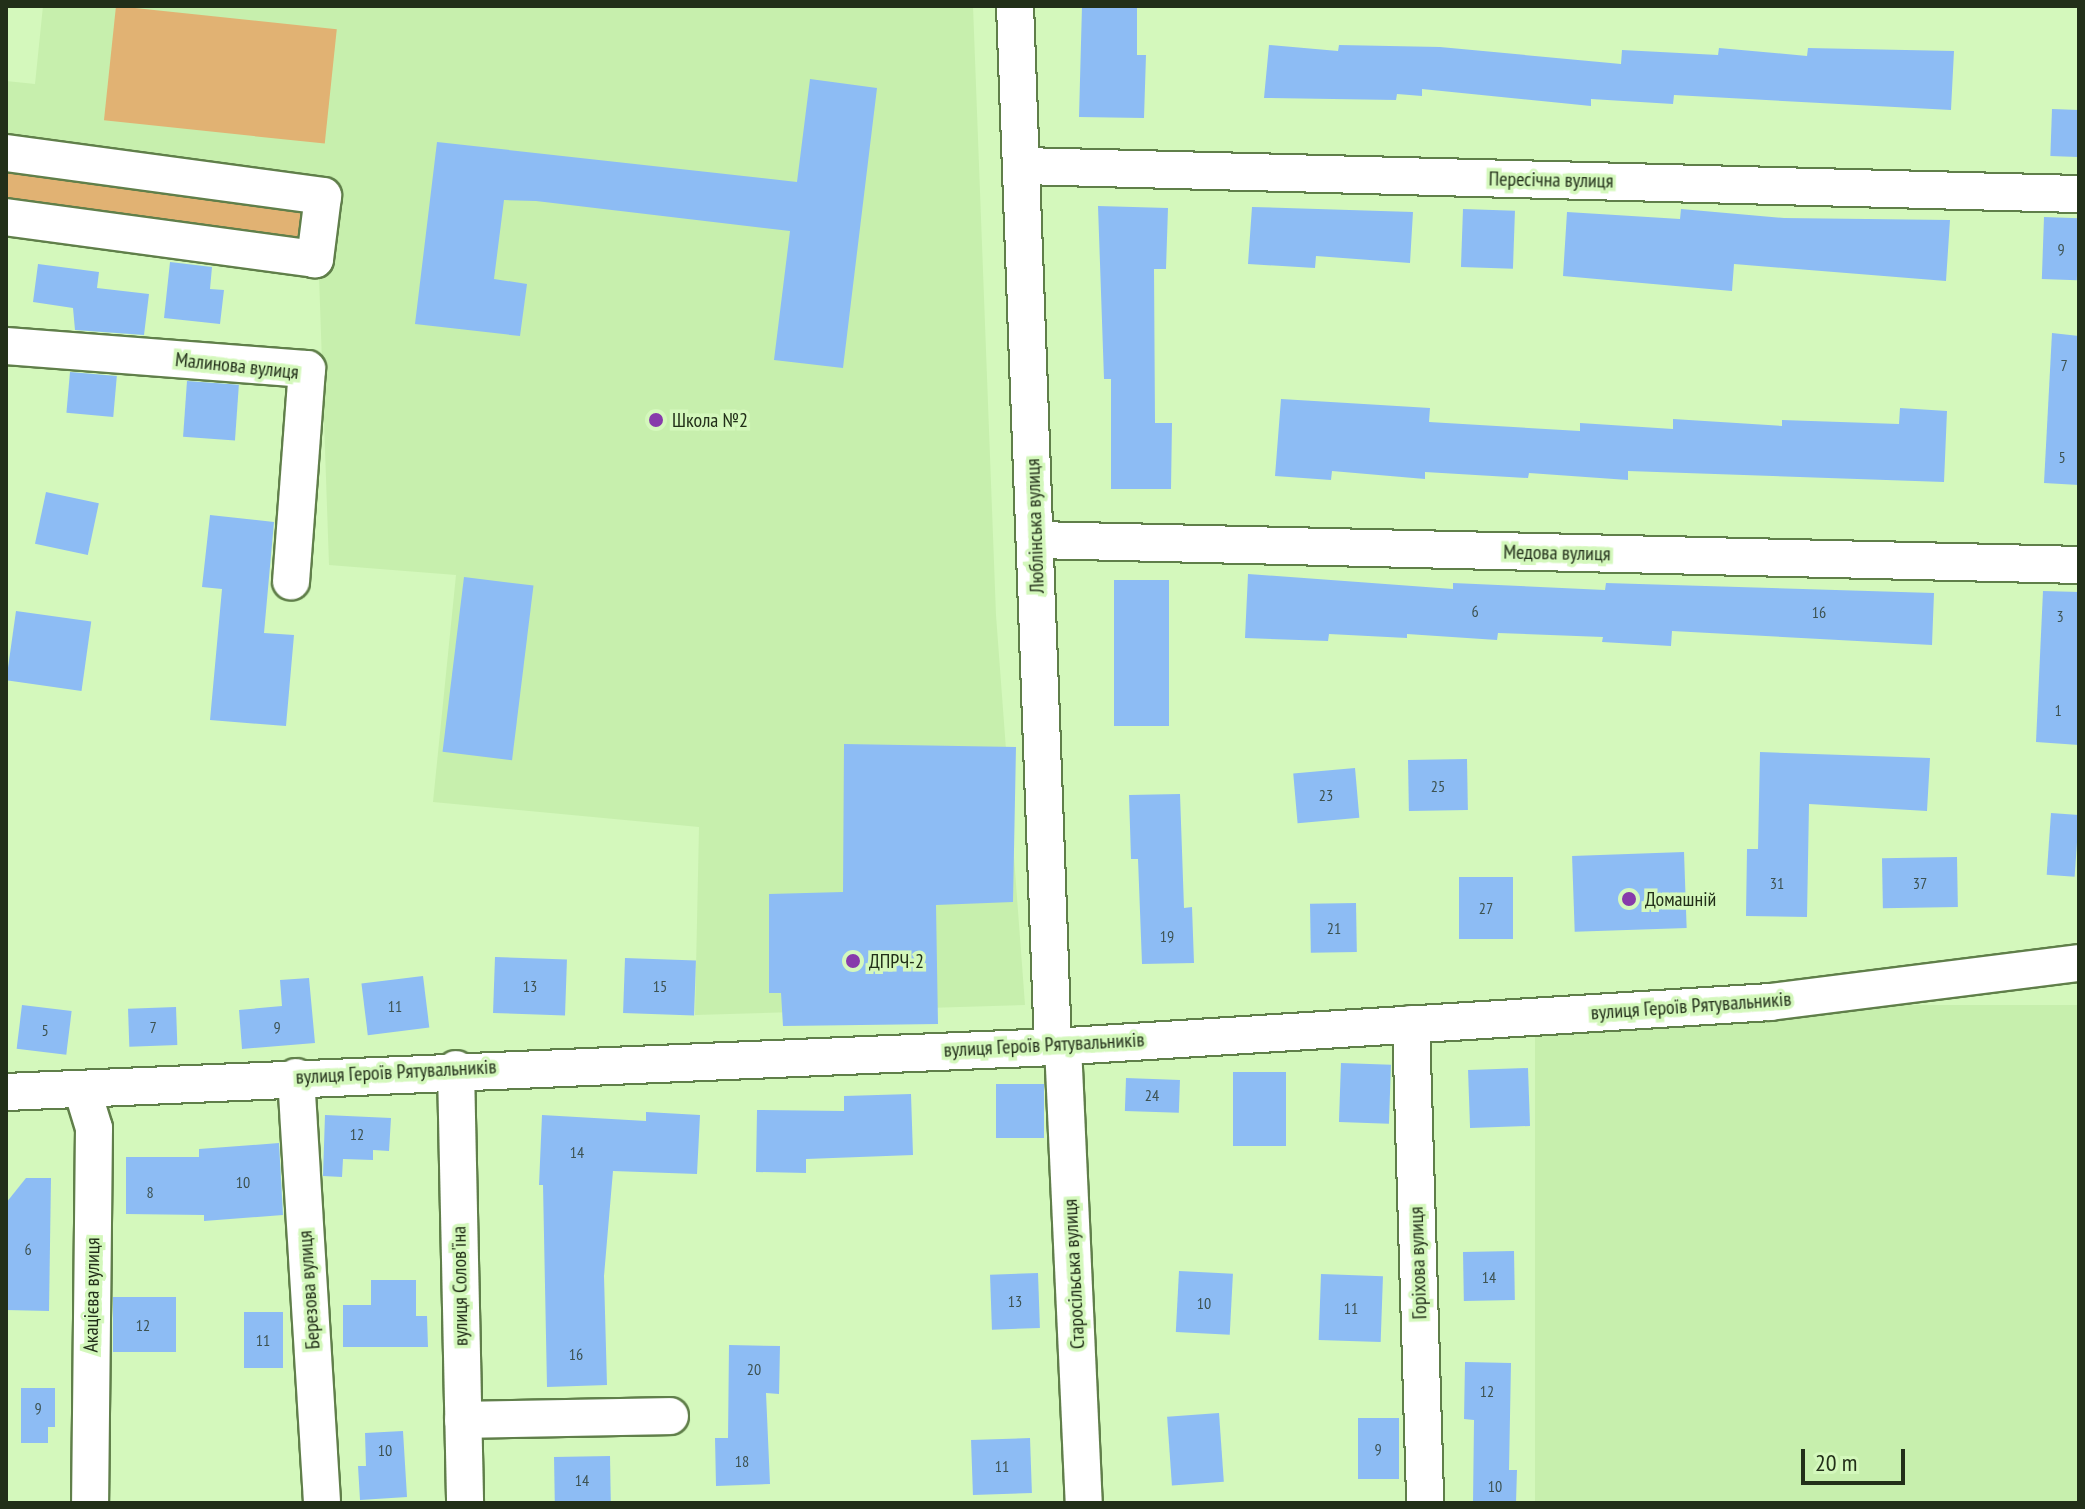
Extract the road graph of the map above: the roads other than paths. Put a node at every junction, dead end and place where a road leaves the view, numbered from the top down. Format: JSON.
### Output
{"nodes":[{"id":1,"x":1015,"y":6,"type":"edge"},
{"id":2,"x":6,"y":153,"type":"edge"},
{"id":3,"x":1023,"y":166,"type":"junction"},
{"id":4,"x":2079,"y":194,"type":"edge"},
{"id":5,"x":6,"y":217,"type":"edge"},
{"id":6,"x":6,"y":346,"type":"edge"},
{"id":7,"x":1036,"y":540,"type":"junction"},
{"id":8,"x":2079,"y":565,"type":"edge"},
{"id":9,"x":291,"y":581,"type":"dead end"},
{"id":10,"x":2079,"y":963,"type":"edge"},
{"id":11,"x":1411,"y":1024,"type":"junction"},
{"id":12,"x":1058,"y":1046,"type":"junction"},
{"id":13,"x":456,"y":1069,"type":"junction"},
{"id":14,"x":296,"y":1077,"type":"junction"},
{"id":15,"x":82,"y":1089,"type":"junction"},
{"id":16,"x":6,"y":1092,"type":"edge"},
{"id":17,"x":670,"y":1416,"type":"dead end"},
{"id":18,"x":463,"y":1420,"type":"junction"},
{"id":19,"x":90,"y":1503,"type":"edge"},
{"id":20,"x":322,"y":1503,"type":"edge"},
{"id":21,"x":465,"y":1503,"type":"edge"},
{"id":22,"x":1084,"y":1503,"type":"edge"},
{"id":23,"x":1425,"y":1503,"type":"edge"}],
"edges":[{"from":1,"to":3,"type":"street","name":"Люблінська вулиця"},
{"from":2,"to":5,"type":"street"},
{"from":3,"to":4,"type":"street","name":"Пересічна вулиця"},
{"from":3,"to":7,"type":"street","name":"Люблінська вулиця"},
{"from":6,"to":9,"type":"street","name":"Малинова вулиця"},
{"from":7,"to":8,"type":"street","name":"Медова вулиця"},
{"from":7,"to":12,"type":"street","name":"Люблінська вулиця"},
{"from":10,"to":11,"type":"street","name":"вулиця Героїв Рятувальників"},
{"from":11,"to":12,"type":"street","name":"вулиця Героїв Рятувальників"},
{"from":11,"to":23,"type":"street","name":"Горіхова вулиця"},
{"from":12,"to":13,"type":"street","name":"вулиця Героїв Рятувальників"},
{"from":12,"to":22,"type":"street","name":"Старосільська вулиця"},
{"from":13,"to":14,"type":"street","name":"вулиця Героїв Рятувальників"},
{"from":13,"to":18,"type":"street","name":"вулиця Солов'їна"},
{"from":14,"to":15,"type":"street","name":"вулиця Героїв Рятувальників"},
{"from":14,"to":20,"type":"street","name":"Березова вулиця"},
{"from":15,"to":16,"type":"street","name":"вулиця Героїв Рятувальників"},
{"from":15,"to":19,"type":"street","name":"Акацієва вулиця"},
{"from":17,"to":18,"type":"street"},
{"from":18,"to":21,"type":"street","name":"вулиця Солов'їна"}]}
